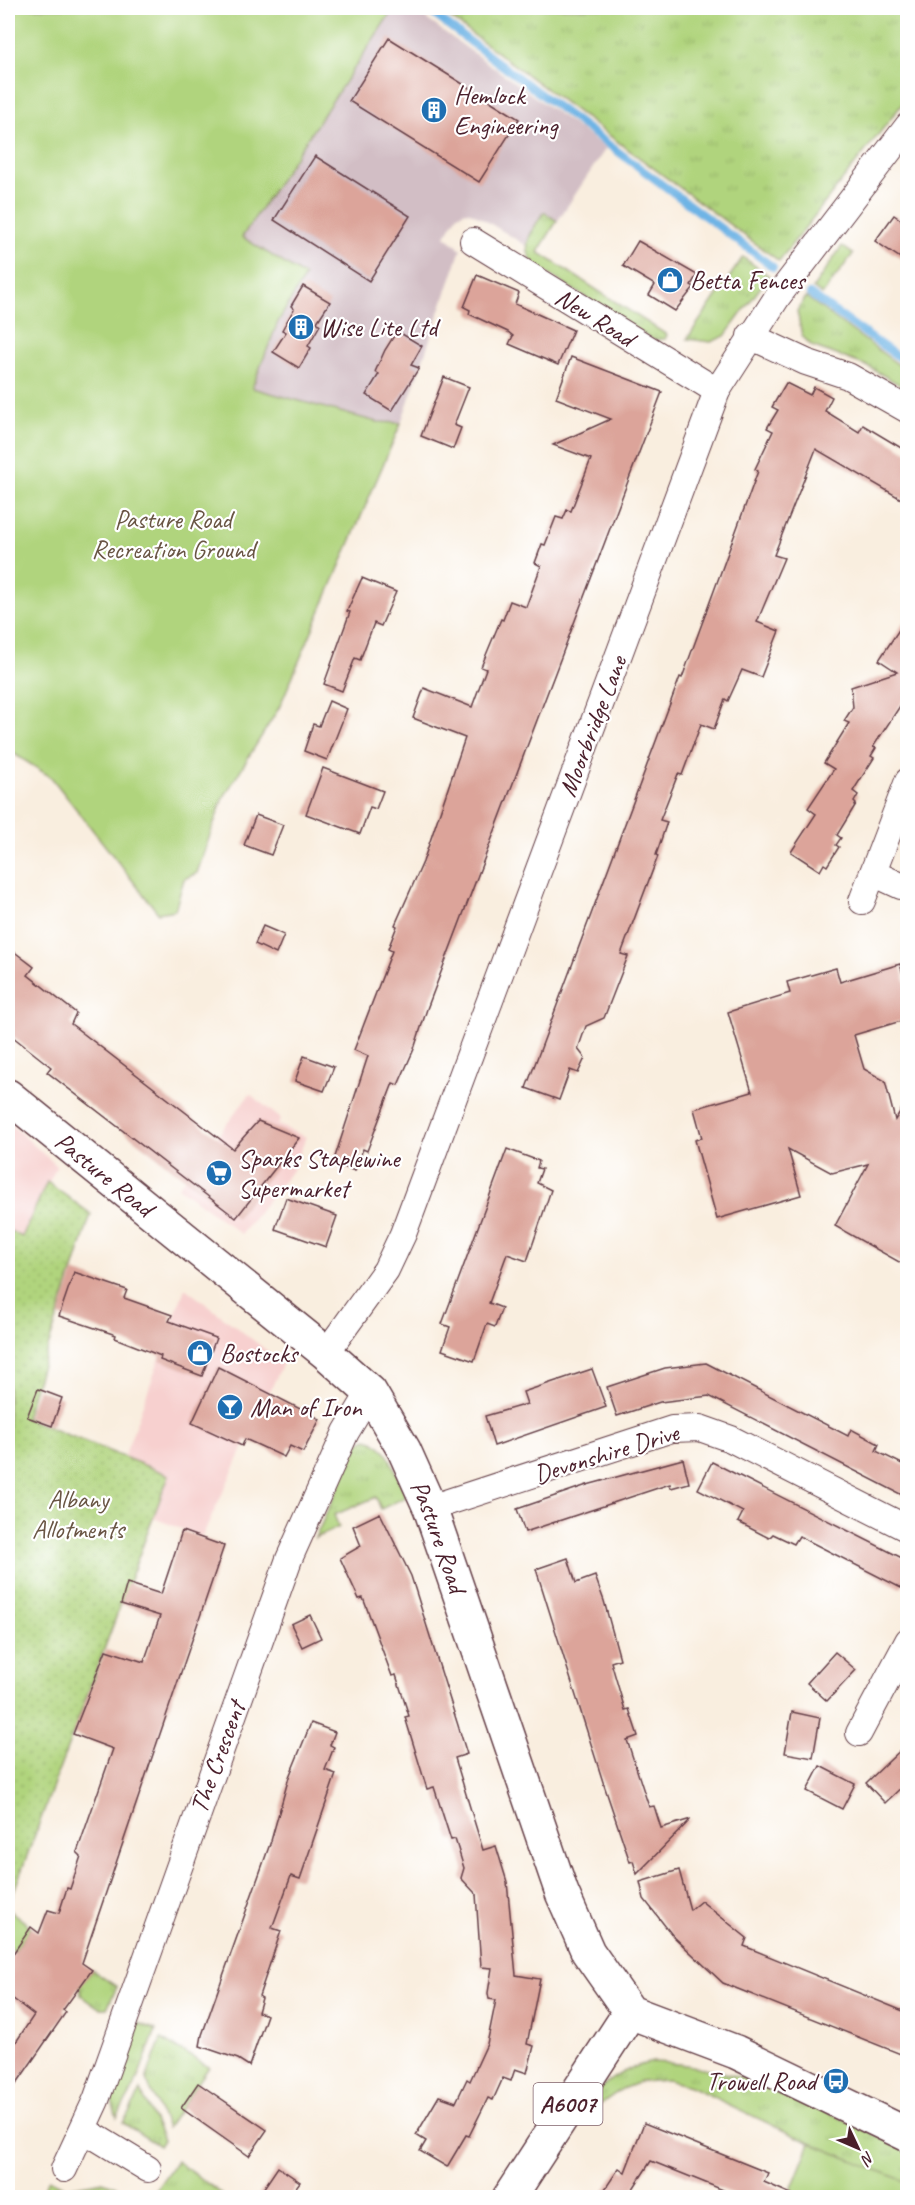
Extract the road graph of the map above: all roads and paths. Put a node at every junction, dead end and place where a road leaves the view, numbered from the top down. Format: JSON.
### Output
{"nodes":[{"id":1,"x":908,"y":126,"type":"edge"},
{"id":2,"x":473,"y":241,"type":"dead end"},
{"id":3,"x":750,"y":336,"type":"junction"},
{"id":4,"x":717,"y":391,"type":"junction"},
{"id":5,"x":908,"y":410,"type":"edge"},
{"id":6,"x":906,"y":791,"type":"edge"},
{"id":7,"x":873,"y":873,"type":"junction"},
{"id":8,"x":901,"y":886,"type":"dead end"},
{"id":9,"x":862,"y":901,"type":"dead end"},
{"id":10,"x":8,"y":1096,"type":"edge"},
{"id":11,"x":326,"y":1353,"type":"junction"},
{"id":12,"x":370,"y":1392,"type":"junction"},
{"id":13,"x":430,"y":1508,"type":"junction"},
{"id":14,"x":908,"y":1529,"type":"edge"},
{"id":15,"x":908,"y":1641,"type":"edge"},
{"id":16,"x":859,"y":1733,"type":"dead end"},
{"id":17,"x":630,"y":2012,"type":"junction"},
{"id":18,"x":84,"y":2130,"type":"junction"},
{"id":19,"x":908,"y":2135,"type":"edge"},
{"id":20,"x":64,"y":2169,"type":"dead end"},
{"id":21,"x":148,"y":2169,"type":"dead end"},
{"id":22,"x":509,"y":2198,"type":"edge"}],
"edges":[{"from":1,"to":3,"type":"street","name":"Moorbridge Lane"},
{"from":2,"to":4,"type":"street","name":"New Road"},
{"from":3,"to":4,"type":"street","name":"Moorbridge Lane"},
{"from":3,"to":5,"type":"street"},
{"from":4,"to":11,"type":"street","name":"Moorbridge Lane"},
{"from":6,"to":7,"type":"street"},
{"from":7,"to":8,"type":"street"},
{"from":7,"to":9,"type":"street"},
{"from":10,"to":11,"type":"main road","name":"Pasture Road"},
{"from":11,"to":12,"type":"main road","name":"Pasture Road"},
{"from":12,"to":13,"type":"main road","name":"Pasture Road"},
{"from":12,"to":18,"type":"street","name":"The Crescent"},
{"from":13,"to":14,"type":"street","name":"Devonshire Drive"},
{"from":13,"to":17,"type":"main road","name":"Pasture Road"},
{"from":15,"to":16,"type":"street"},
{"from":17,"to":19,"type":"main road"},
{"from":17,"to":22,"type":"main road","number":"A6007"},
{"from":18,"to":20,"type":"street","name":"The Crescent"},
{"from":18,"to":21,"type":"street"}]}
